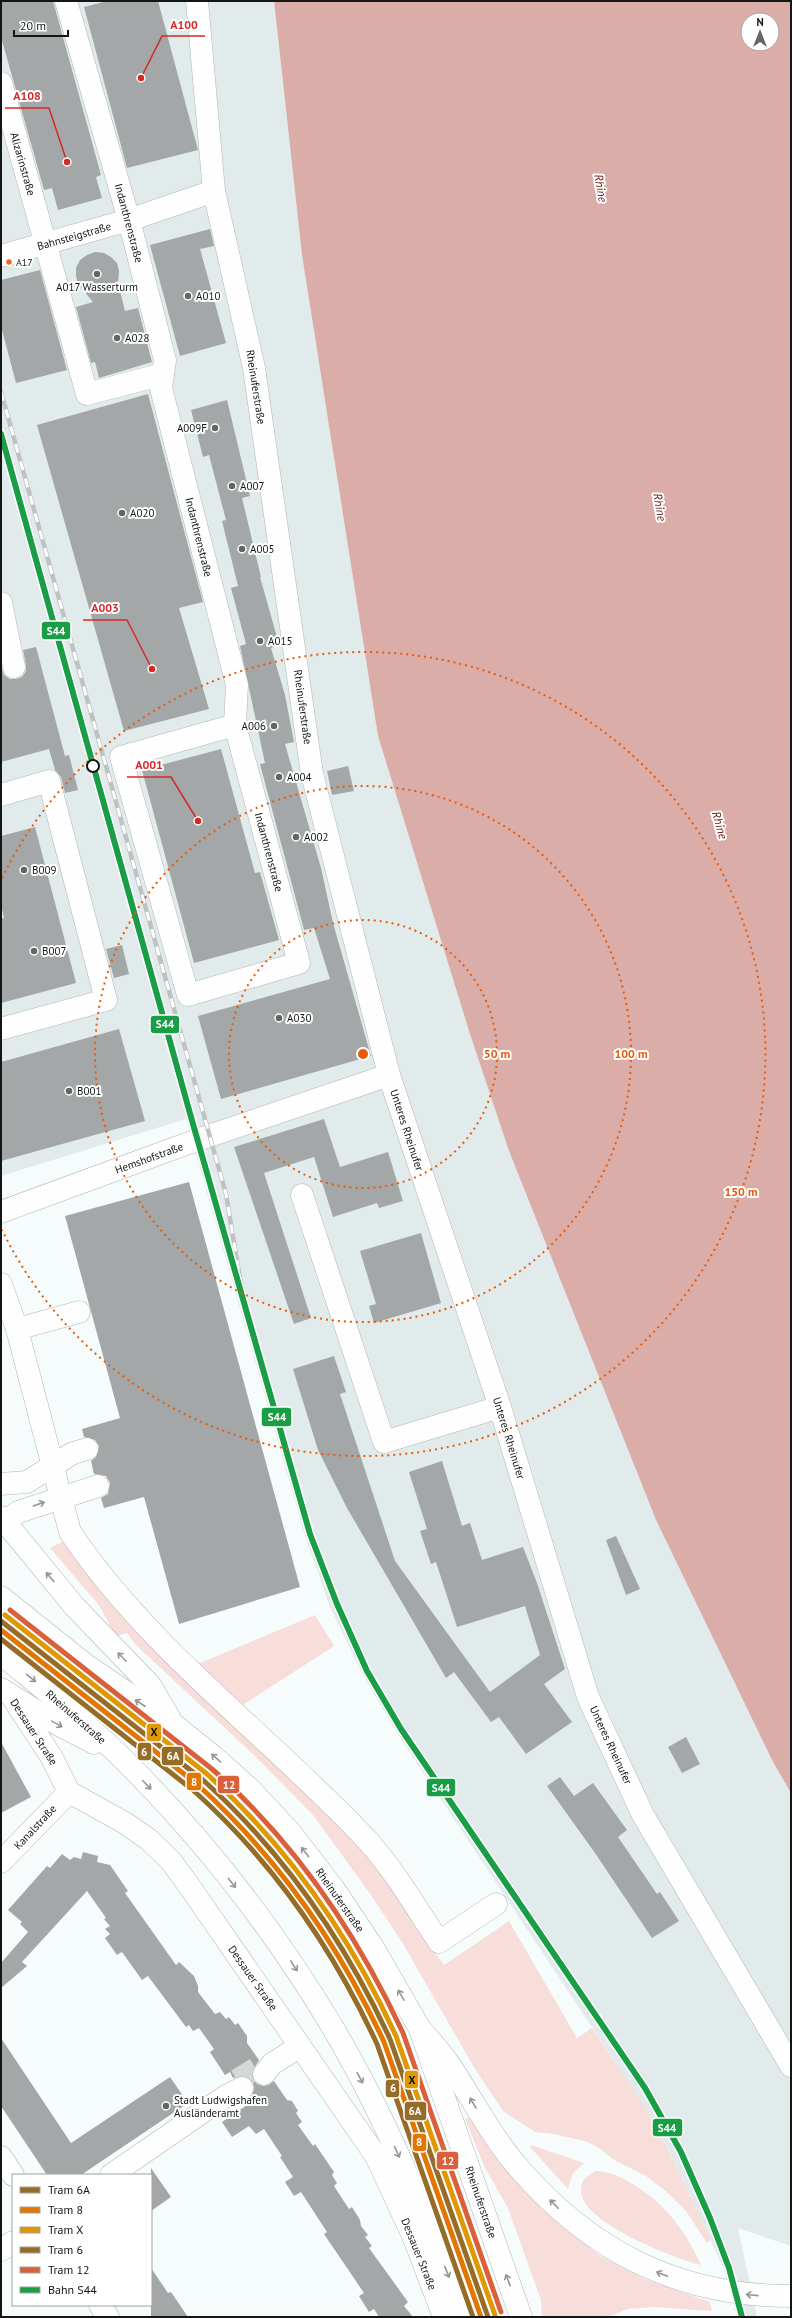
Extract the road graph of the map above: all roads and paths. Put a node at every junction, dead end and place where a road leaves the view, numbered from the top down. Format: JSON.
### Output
{"nodes":[{"id":1,"x":66,"y":1,"type":"edge"},
{"id":2,"x":197,"y":1,"type":"edge"},
{"id":3,"x":1,"y":83,"type":"edge"},
{"id":4,"x":214,"y":191,"type":"junction"},
{"id":5,"x":129,"y":220,"type":"junction"},
{"id":6,"x":46,"y":244,"type":"junction"},
{"id":7,"x":1,"y":256,"type":"edge"},
{"id":8,"x":163,"y":374,"type":"junction"},
{"id":9,"x":1,"y":603,"type":"edge"},
{"id":10,"x":14,"y":667,"type":"dead end"},
{"id":11,"x":235,"y":726,"type":"junction"},
{"id":12,"x":312,"y":774,"type":"joint"},
{"id":13,"x":1,"y":794,"type":"edge"},
{"id":14,"x":1,"y":1029,"type":"edge"},
{"id":15,"x":389,"y":1075,"type":"junction"},
{"id":16,"x":302,"y":1195,"type":"dead end"},
{"id":17,"x":1,"y":1212,"type":"edge"},
{"id":18,"x":1,"y":1284,"type":"edge"},
{"id":19,"x":79,"y":1312,"type":"dead end"},
{"id":20,"x":17,"y":1329,"type":"junction"},
{"id":21,"x":500,"y":1407,"type":"junction"},
{"id":22,"x":89,"y":1456,"type":"dead end"},
{"id":23,"x":54,"y":1469,"type":"junction"},
{"id":24,"x":1,"y":1484,"type":"edge"},
{"id":25,"x":98,"y":1486,"type":"dead end"},
{"id":26,"x":61,"y":1496,"type":"junction"},
{"id":27,"x":3,"y":1520,"type":"edge"},
{"id":28,"x":1,"y":1597,"type":"edge"},
{"id":29,"x":1,"y":1654,"type":"edge"},
{"id":30,"x":6,"y":1693,"type":"edge"},
{"id":31,"x":173,"y":1724,"type":"junction"},
{"id":32,"x":120,"y":1756,"type":"junction"},
{"id":33,"x":69,"y":1792,"type":"junction"},
{"id":34,"x":1,"y":1862,"type":"edge"},
{"id":35,"x":496,"y":1904,"type":"dead end"},
{"id":36,"x":420,"y":2029,"type":"junction"},
{"id":37,"x":300,"y":2046,"type":"junction"},
{"id":38,"x":791,"y":2066,"type":"edge"},
{"id":39,"x":265,"y":2068,"type":"tunnel mouth"},
{"id":40,"x":235,"y":2088,"type":"tunnel mouth"},
{"id":41,"x":1,"y":2157,"type":"edge"},
{"id":42,"x":12,"y":2174,"type":"edge"},
{"id":43,"x":112,"y":2174,"type":"edge"},
{"id":44,"x":12,"y":2243,"type":"edge"},
{"id":45,"x":1,"y":2250,"type":"edge"},
{"id":46,"x":791,"y":2296,"type":"edge"},
{"id":47,"x":101,"y":2306,"type":"edge"},
{"id":48,"x":108,"y":2317,"type":"edge"},
{"id":49,"x":444,"y":2317,"type":"edge"},
{"id":50,"x":465,"y":2317,"type":"edge"},
{"id":51,"x":521,"y":2317,"type":"edge"}],
"edges":[{"from":1,"to":5,"type":"main road","name":"Indanthrenstraße"},
{"from":2,"to":4,"type":"main road","name":"Rheinuferstraße"},
{"from":3,"to":6,"type":"main road","name":"Alizarinstraße"},
{"from":4,"to":5,"type":"main road","name":"Bahnsteigstraße"},
{"from":4,"to":12,"type":"main road","name":"Rheinuferstraße"},
{"from":5,"to":6,"type":"main road","name":"Bahnsteigstraße"},
{"from":5,"to":8,"type":"main road","name":"Indanthrenstraße"},
{"from":6,"to":7,"type":"main road","name":"Bahnsteigstraße"},
{"from":6,"to":8,"type":"main road","name":"Alizarinstraße"},
{"from":8,"to":11,"type":"main road","name":"Indanthrenstraße"},
{"from":9,"to":10,"type":"main road"},
{"from":11,"to":11,"type":"main road","name":"Indanthrenstraße"},
{"from":12,"to":15,"type":"main road","name":"Unteres Rheinufer"},
{"from":13,"to":14,"type":"main road"},
{"from":15,"to":17,"type":"main road","name":"Hemshofstraße"},
{"from":15,"to":21,"type":"main road","name":"Unteres Rheinufer"},
{"from":16,"to":21,"type":"main road"},
{"from":18,"to":20,"type":"main road"},
{"from":19,"to":20,"type":"main road"},
{"from":20,"to":23,"type":"main road"},
{"from":21,"to":38,"type":"main road","name":"Unteres Rheinufer"},
{"from":22,"to":23,"type":"main road"},
{"from":23,"to":24,"type":"main road"},
{"from":23,"to":26,"type":"main road"},
{"from":25,"to":26,"type":"main road"},
{"from":27,"to":26,"type":"main road","one_way":true},
{"from":26,"to":35,"type":"main road"},
{"from":31,"to":27,"type":"main road","one_way":true},
{"from":31,"to":28,"type":"main road","name":"Rheinuferstraße","one_way":true},
{"from":29,"to":32,"type":"main road","name":"Rheinuferstraße","one_way":true},
{"from":30,"to":32,"type":"main road","one_way":true},
{"from":30,"to":33,"type":"main road","name":"Dessauer Straße"},
{"from":36,"to":31,"type":"main road","name":"Rheinuferstraße","one_way":true},
{"from":32,"to":50,"type":"main road","name":"Rheinuferstraße","one_way":true},
{"from":33,"to":34,"type":"main road","name":"Kanalstraße"},
{"from":33,"to":37,"type":"main road","name":"Dessauer Straße"},
{"from":46,"to":36,"type":"main road","one_way":true},
{"from":51,"to":36,"type":"main road","name":"Rheinuferstraße","one_way":true},
{"from":37,"to":39,"type":"main road"},
{"from":37,"to":49,"type":"main road","name":"Dessauer Straße"},
{"from":40,"to":43,"type":"main road"},
{"from":41,"to":42,"type":"main road"},
{"from":44,"to":45,"type":"main road"},
{"from":47,"to":48,"type":"main road"}]}
